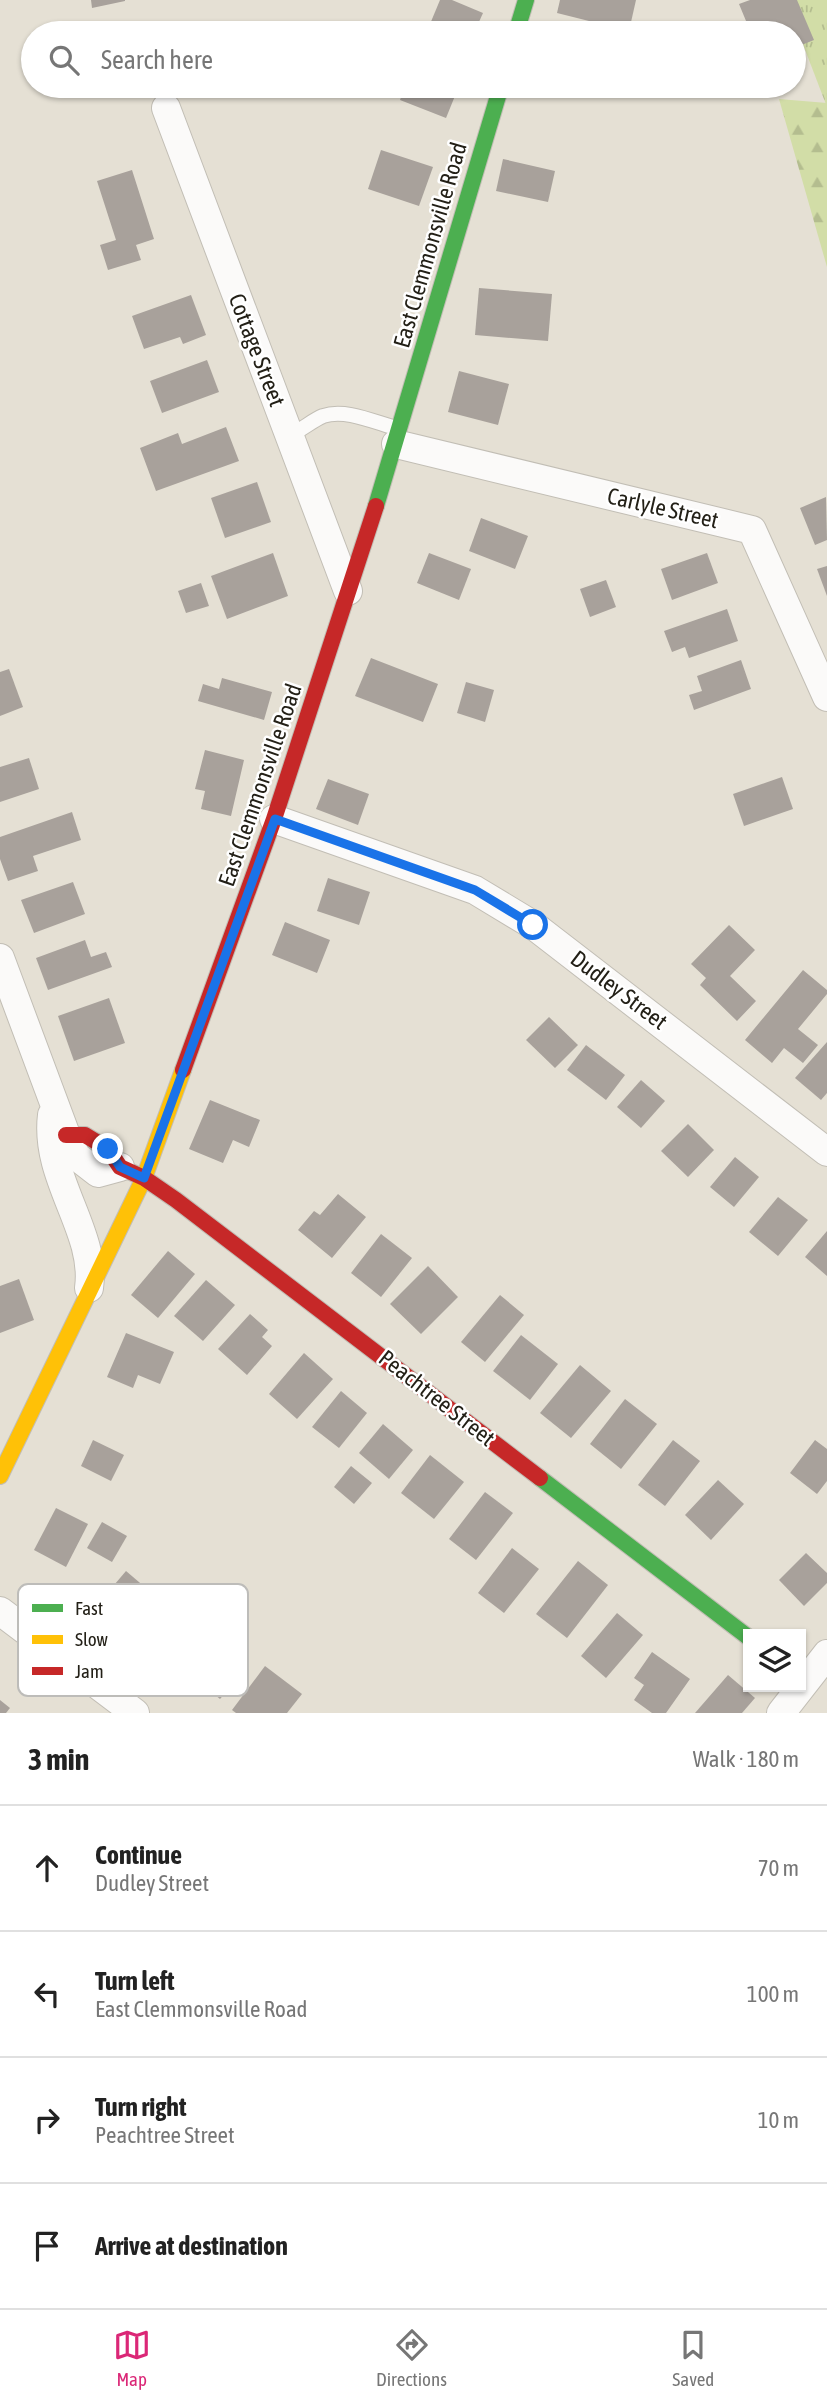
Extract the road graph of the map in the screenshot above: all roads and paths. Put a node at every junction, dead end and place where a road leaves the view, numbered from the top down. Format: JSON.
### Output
{"nodes":[{"id":1,"x":526,"y":0,"type":"edge"},
{"id":2,"x":520,"y":21,"type":"edge"},
{"id":3,"x":497,"y":98,"type":"edge"},
{"id":4,"x":166,"y":108,"type":"dead end"},
{"id":5,"x":289,"y":435,"type":"junction"},
{"id":6,"x":398,"y":437,"type":"junction"},
{"id":7,"x":348,"y":591,"type":"junction"},
{"id":8,"x":827,"y":697,"type":"edge"},
{"id":9,"x":275,"y":819,"type":"junction"},
{"id":10,"x":0,"y":958,"type":"edge"},
{"id":11,"x":53,"y":1101,"type":"junction"},
{"id":12,"x":827,"y":1152,"type":"edge"},
{"id":13,"x":132,"y":1172,"type":"junction"},
{"id":14,"x":89,"y":1293,"type":"junction"},
{"id":15,"x":0,"y":1476,"type":"edge"},
{"id":16,"x":0,"y":1611,"type":"edge"},
{"id":17,"x":18,"y":1625,"type":"edge"},
{"id":18,"x":743,"y":1633,"type":"edge"},
{"id":19,"x":827,"y":1654,"type":"edge"},
{"id":20,"x":811,"y":1685,"type":"edge"},
{"id":21,"x":112,"y":1696,"type":"edge"},
{"id":22,"x":135,"y":1713,"type":"edge"},
{"id":23,"x":781,"y":1713,"type":"edge"}],
"edges":[{"from":1,"to":2,"type":"main road"},
{"from":3,"to":6,"type":"main road","name":"East Clemmonsville Road"},
{"from":4,"to":5,"type":"street","name":"Cottage Street"},
{"from":5,"to":6,"type":"lane"},
{"from":5,"to":7,"type":"street","name":"Cottage Street"},
{"from":6,"to":7,"type":"main road","name":"East Clemmonsville Road"},
{"from":6,"to":8,"type":"street","name":"Carlyle Street"},
{"from":7,"to":9,"type":"main road","name":"East Clemmonsville Road"},
{"from":9,"to":12,"type":"street","name":"Dudley Street"},
{"from":9,"to":13,"type":"main road","name":"East Clemmonsville Road"},
{"from":10,"to":11,"type":"street"},
{"from":11,"to":13,"type":"street"},
{"from":11,"to":14,"type":"street"},
{"from":13,"to":14,"type":"main road","name":"East Clemmonsville Road"},
{"from":13,"to":18,"type":"main road","name":"Peachtree Street"},
{"from":14,"to":15,"type":"main road","name":"East Clemmonsville Road"},
{"from":16,"to":17,"type":"street"},
{"from":19,"to":20,"type":"street"},
{"from":20,"to":23,"type":"street"},
{"from":21,"to":22,"type":"street"}]}
